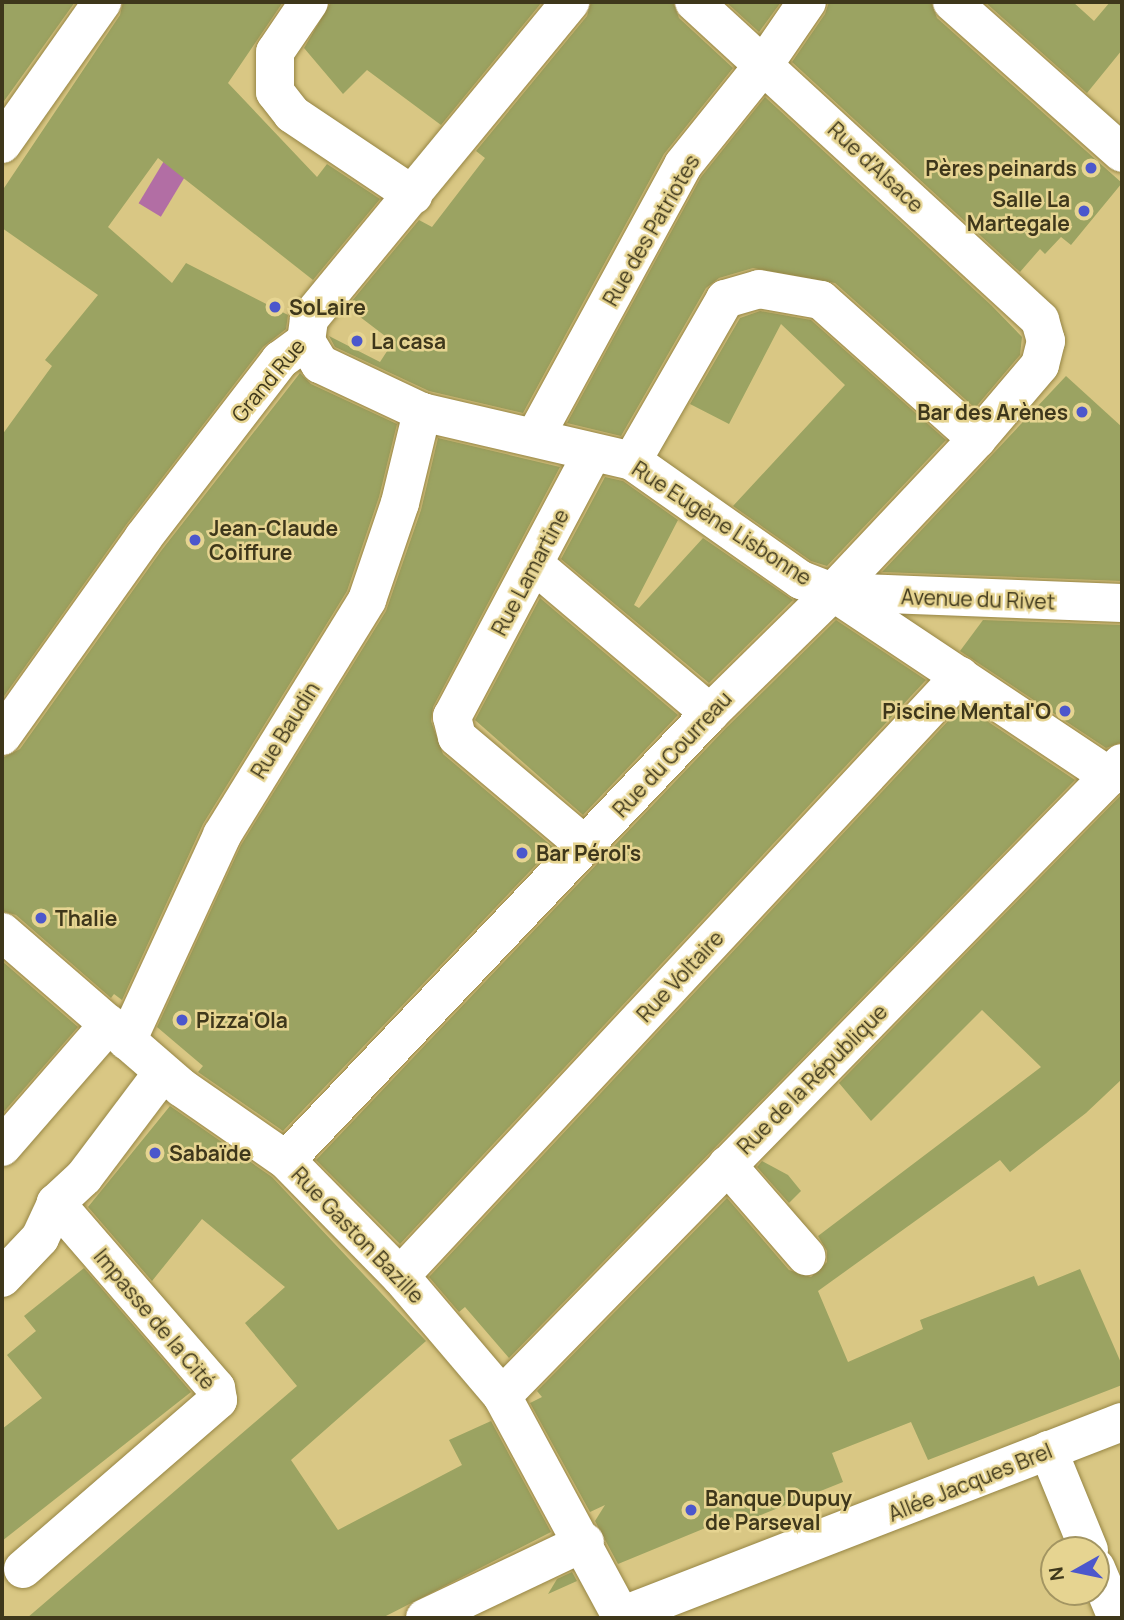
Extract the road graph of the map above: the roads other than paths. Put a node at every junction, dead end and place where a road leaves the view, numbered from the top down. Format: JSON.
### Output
{"nodes":[{"id":1,"x":102,"y":2,"type":"edge"},
{"id":2,"x":309,"y":2,"type":"edge"},
{"id":3,"x":570,"y":2,"type":"edge"},
{"id":4,"x":694,"y":2,"type":"edge"},
{"id":5,"x":807,"y":2,"type":"edge"},
{"id":6,"x":952,"y":2,"type":"edge"},
{"id":7,"x":765,"y":63,"type":"junction"},
{"id":8,"x":2,"y":144,"type":"edge"},
{"id":9,"x":1122,"y":153,"type":"edge"},
{"id":10,"x":412,"y":195,"type":"junction"},
{"id":11,"x":306,"y":341,"type":"junction"},
{"id":12,"x":1046,"y":341,"type":"joint"},
{"id":13,"x":422,"y":412,"type":"junction"},
{"id":14,"x":536,"y":435,"type":"junction"},
{"id":15,"x":977,"y":439,"type":"junction"},
{"id":16,"x":592,"y":454,"type":"junction"},
{"id":17,"x":632,"y":461,"type":"junction"},
{"id":18,"x":536,"y":566,"type":"junction"},
{"id":19,"x":833,"y":592,"type":"junction"},
{"id":20,"x":1122,"y":603,"type":"edge"},
{"id":21,"x":960,"y":676,"type":"junction"},
{"id":22,"x":710,"y":713,"type":"junction"},
{"id":23,"x":2,"y":736,"type":"edge"},
{"id":24,"x":1116,"y":770,"type":"edge"},
{"id":25,"x":586,"y":846,"type":"junction"},
{"id":26,"x":2,"y":932,"type":"edge"},
{"id":27,"x":118,"y":1032,"type":"junction"},
{"id":28,"x":163,"y":1072,"type":"junction"},
{"id":29,"x":2,"y":1147,"type":"edge"},
{"id":30,"x":286,"y":1160,"type":"junction"},
{"id":31,"x":727,"y":1166,"type":"junction"},
{"id":32,"x":57,"y":1203,"type":"junction"},
{"id":33,"x":806,"y":1256,"type":"dead end"},
{"id":34,"x":400,"y":1276,"type":"junction"},
{"id":35,"x":2,"y":1278,"type":"edge"},
{"id":36,"x":502,"y":1396,"type":"junction"},
{"id":37,"x":1122,"y":1422,"type":"edge"},
{"id":38,"x":1048,"y":1450,"type":"junction"},
{"id":39,"x":1083,"y":1536,"type":"edge"},
{"id":40,"x":585,"y":1542,"type":"junction"},
{"id":41,"x":23,"y":1569,"type":"dead end"},
{"id":42,"x":1110,"y":1601,"type":"edge"},
{"id":43,"x":622,"y":1617,"type":"edge"},
{"id":44,"x":425,"y":1618,"type":"edge"},
{"id":45,"x":1117,"y":1618,"type":"edge"}],
"edges":[{"from":1,"to":8,"type":"street"},
{"from":2,"to":10,"type":"street"},
{"from":3,"to":10,"type":"street","name":"Grand Rue"},
{"from":4,"to":7,"type":"street","name":"Rue d'Alsace"},
{"from":5,"to":7,"type":"street","name":"Rue des Patriotes"},
{"from":6,"to":9,"type":"street"},
{"from":7,"to":12,"type":"street","name":"Rue d'Alsace"},
{"from":7,"to":14,"type":"street","name":"Rue des Patriotes"},
{"from":10,"to":11,"type":"street","name":"Grand Rue"},
{"from":11,"to":13,"type":"street","name":"Rue Eugène Lisbonne"},
{"from":11,"to":23,"type":"street","name":"Grand Rue"},
{"from":12,"to":15,"type":"street","name":"Rue du Courreau"},
{"from":13,"to":14,"type":"street","name":"Rue Eugène Lisbonne"},
{"from":13,"to":27,"type":"street","name":"Rue Baudin"},
{"from":14,"to":16,"type":"street","name":"Rue Eugène Lisbonne"},
{"from":15,"to":17,"type":"street"},
{"from":15,"to":19,"type":"street","name":"Rue du Courreau"},
{"from":16,"to":17,"type":"street","name":"Rue Eugène Lisbonne"},
{"from":16,"to":18,"type":"street","name":"Rue Lamartine"},
{"from":17,"to":19,"type":"street","name":"Rue Eugène Lisbonne"},
{"from":18,"to":22,"type":"street"},
{"from":18,"to":25,"type":"street","name":"Rue Lamartine"},
{"from":19,"to":20,"type":"street","name":"Avenue du Rivet"},
{"from":19,"to":21,"type":"street","name":"Rue Eugène Lisbonne"},
{"from":19,"to":22,"type":"street","name":"Rue du Courreau"},
{"from":21,"to":24,"type":"street","name":"Rue Eugène Lisbonne"},
{"from":21,"to":34,"type":"street","name":"Rue Voltaire"},
{"from":22,"to":25,"type":"street","name":"Rue du Courreau"},
{"from":24,"to":31,"type":"street","name":"Rue de la République"},
{"from":25,"to":30,"type":"street","name":"Rue du Courreau"},
{"from":26,"to":27,"type":"street","name":"Rue Gaston Bazille"},
{"from":27,"to":28,"type":"street","name":"Rue Gaston Bazille"},
{"from":27,"to":29,"type":"street","name":"Rue Baudin"},
{"from":28,"to":30,"type":"street","name":"Rue Gaston Bazille"},
{"from":28,"to":32,"type":"street"},
{"from":30,"to":34,"type":"street","name":"Rue Gaston Bazille"},
{"from":31,"to":33,"type":"street"},
{"from":31,"to":36,"type":"street","name":"Rue de la République"},
{"from":32,"to":35,"type":"street"},
{"from":32,"to":41,"type":"street","name":"Impasse de la Cité"},
{"from":34,"to":36,"type":"street","name":"Rue Gaston Bazille"},
{"from":36,"to":40,"type":"street","name":"Rue Gaston Bazille"},
{"from":37,"to":38,"type":"street","name":"Allée Jacques Brel"},
{"from":38,"to":39,"type":"street"},
{"from":38,"to":43,"type":"street","name":"Allée Jacques Brel"},
{"from":40,"to":43,"type":"street","name":"Rue Gaston Bazille"},
{"from":40,"to":44,"type":"street"},
{"from":42,"to":45,"type":"street"}]}
